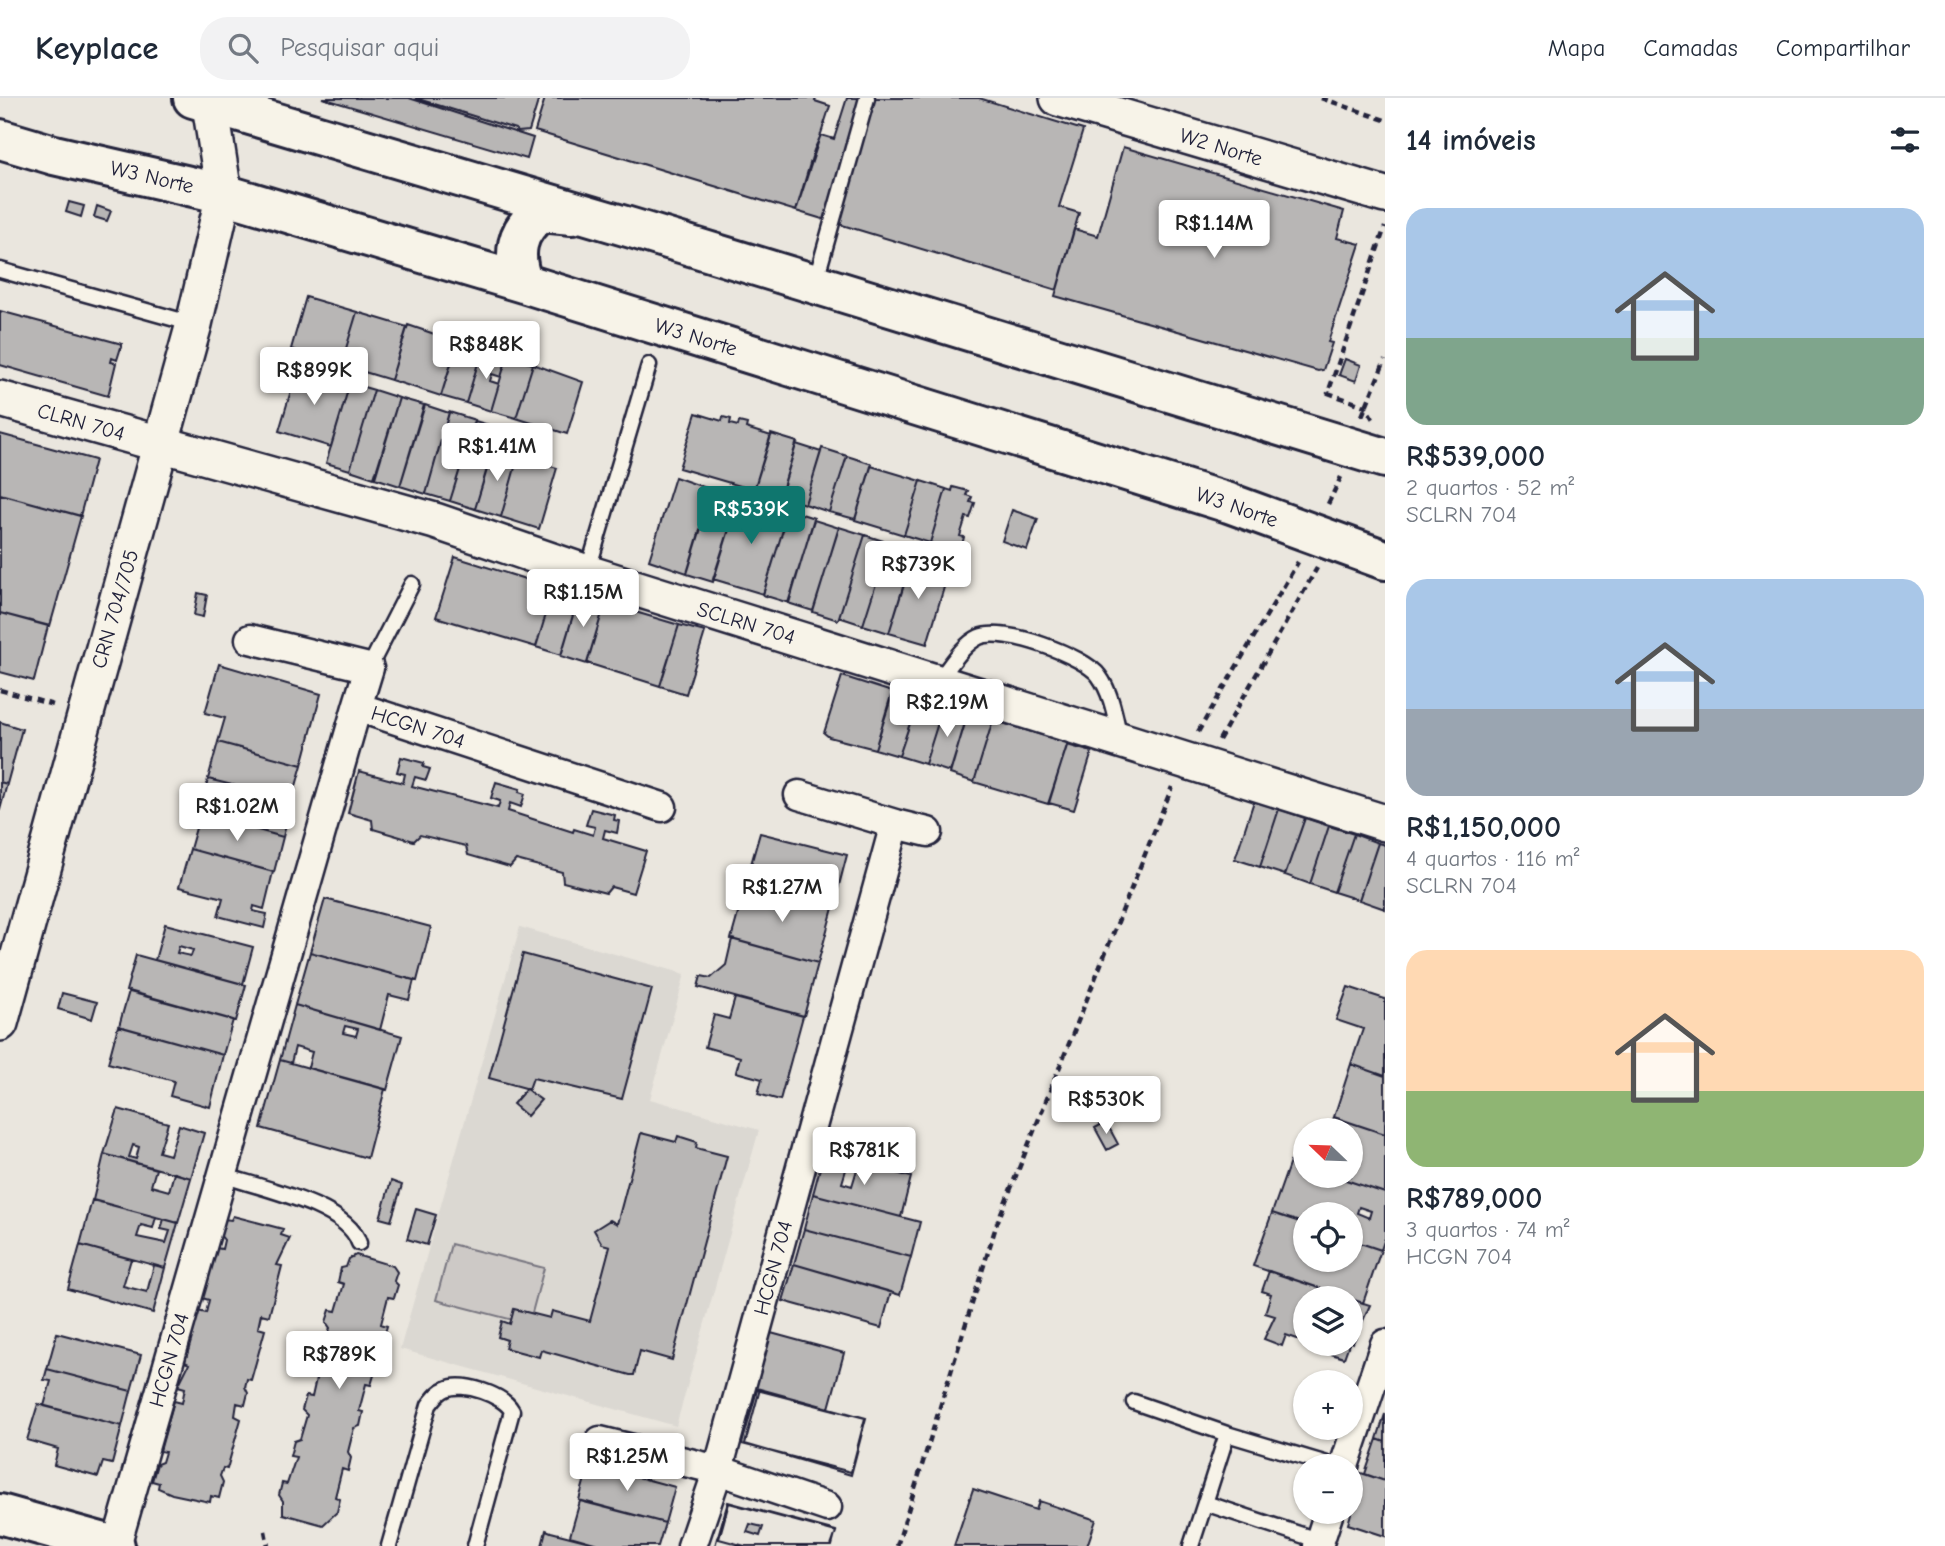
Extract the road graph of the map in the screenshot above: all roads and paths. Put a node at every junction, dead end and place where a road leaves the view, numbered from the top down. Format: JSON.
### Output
{"nodes":[{"id":1,"x":867,"y":98,"type":"edge"},
{"id":2,"x":1058,"y":98,"type":"edge"},
{"id":3,"x":1321,"y":98,"type":"edge"},
{"id":4,"x":204,"y":100,"type":"edge"},
{"id":5,"x":1385,"y":120,"type":"edge"},
{"id":6,"x":0,"y":139,"type":"edge"},
{"id":7,"x":224,"y":194,"type":"junction"},
{"id":8,"x":1385,"y":195,"type":"edge"},
{"id":9,"x":1385,"y":227,"type":"edge"},
{"id":10,"x":635,"y":229,"type":"junction"},
{"id":11,"x":0,"y":270,"type":"edge"},
{"id":12,"x":523,"y":283,"type":"junction"},
{"id":13,"x":814,"y":284,"type":"junction"},
{"id":14,"x":194,"y":324,"type":"junction"},
{"id":15,"x":1385,"y":360,"type":"edge"},
{"id":16,"x":649,"y":365,"type":"dead end"},
{"id":17,"x":0,"y":399,"type":"edge"},
{"id":18,"x":1364,"y":406,"type":"junction"},
{"id":19,"x":161,"y":444,"type":"junction"},
{"id":20,"x":1372,"y":445,"type":"edge"},
{"id":21,"x":1324,"y":538,"type":"junction"},
{"id":22,"x":1385,"y":560,"type":"edge"},
{"id":23,"x":587,"y":573,"type":"junction"},
{"id":24,"x":412,"y":584,"type":"dead end"},
{"id":25,"x":250,"y":639,"type":"dead end"},
{"id":26,"x":369,"y":668,"type":"junction"},
{"id":27,"x":937,"y":682,"type":"junction"},
{"id":28,"x":0,"y":690,"type":"edge"},
{"id":29,"x":357,"y":707,"type":"junction"},
{"id":30,"x":86,"y":713,"type":"junction"},
{"id":31,"x":1121,"y":738,"type":"junction"},
{"id":32,"x":1194,"y":762,"type":"junction"},
{"id":33,"x":799,"y":795,"type":"dead end"},
{"id":34,"x":662,"y":807,"type":"dead end"},
{"id":35,"x":1385,"y":823,"type":"edge"},
{"id":36,"x":894,"y":824,"type":"junction"},
{"id":37,"x":928,"y":832,"type":"dead end"},
{"id":38,"x":0,"y":1023,"type":"edge"},
{"id":39,"x":222,"y":1175,"type":"junction"},
{"id":40,"x":359,"y":1243,"type":"dead end"},
{"id":41,"x":1385,"y":1344,"type":"edge"},
{"id":42,"x":1134,"y":1402,"type":"dead end"},
{"id":43,"x":1227,"y":1434,"type":"junction"},
{"id":44,"x":600,"y":1440,"type":"dead end"},
{"id":45,"x":1294,"y":1454,"type":"edge"},
{"id":46,"x":1348,"y":1454,"type":"edge"},
{"id":47,"x":718,"y":1469,"type":"junction"},
{"id":48,"x":1205,"y":1503,"type":"junction"},
{"id":49,"x":827,"y":1507,"type":"dead end"},
{"id":50,"x":0,"y":1514,"type":"edge"},
{"id":51,"x":1327,"y":1524,"type":"edge"},
{"id":52,"x":265,"y":1531,"type":"dead end"},
{"id":53,"x":1324,"y":1544,"type":"edge"},
{"id":54,"x":116,"y":1546,"type":"edge"},
{"id":55,"x":268,"y":1546,"type":"edge"},
{"id":56,"x":389,"y":1546,"type":"edge"},
{"id":57,"x":475,"y":1546,"type":"edge"},
{"id":58,"x":692,"y":1546,"type":"edge"},
{"id":59,"x":897,"y":1546,"type":"edge"},
{"id":60,"x":1191,"y":1546,"type":"edge"}],
"edges":[{"from":1,"to":13,"type":"lane"},
{"from":2,"to":8,"type":"street","name":"W2 Norte"},
{"from":3,"to":5,"type":"path"},
{"from":4,"to":7,"type":"street"},
{"from":4,"to":10,"type":"main road"},
{"from":6,"to":7,"type":"main road","name":"W3 Norte"},
{"from":7,"to":12,"type":"main road","name":"W3 Norte"},
{"from":7,"to":14,"type":"street","name":"CRN 704/705"},
{"from":9,"to":18,"type":"path"},
{"from":10,"to":12,"type":"main road"},
{"from":10,"to":13,"type":"main road"},
{"from":11,"to":14,"type":"lane"},
{"from":12,"to":21,"type":"main road","name":"W3 Norte"},
{"from":13,"to":20,"type":"main road"},
{"from":14,"to":19,"type":"street","name":"CRN 704/705"},
{"from":15,"to":18,"type":"path"},
{"from":16,"to":23,"type":"lane"},
{"from":17,"to":19,"type":"street","name":"CLRN 704"},
{"from":18,"to":20,"type":"path"},
{"from":18,"to":20,"type":"path"},
{"from":19,"to":23,"type":"street","name":"SCLRN 704"},
{"from":19,"to":30,"type":"street","name":"CRN 704/705"},
{"from":20,"to":21,"type":"path"},
{"from":21,"to":22,"type":"main road","name":"W3 Norte"},
{"from":21,"to":32,"type":"path"},
{"from":21,"to":32,"type":"path"},
{"from":23,"to":27,"type":"street","name":"SCLRN 704"},
{"from":24,"to":26,"type":"lane"},
{"from":25,"to":26,"type":"street"},
{"from":26,"to":29,"type":"street"},
{"from":27,"to":31,"type":"street","name":"SCLRN 704"},
{"from":27,"to":31,"type":"lane"},
{"from":28,"to":30,"type":"path"},
{"from":29,"to":34,"type":"street","name":"HCGN 704"},
{"from":29,"to":39,"type":"street","name":"HCGN 704"},
{"from":30,"to":38,"type":"street","name":"CRN 704/705"},
{"from":31,"to":32,"type":"street","name":"SCLRN 704"},
{"from":32,"to":35,"type":"street","name":"SCLRN 704"},
{"from":32,"to":59,"type":"path"},
{"from":33,"to":36,"type":"street"},
{"from":36,"to":37,"type":"street"},
{"from":36,"to":47,"type":"street","name":"HCGN 704"},
{"from":39,"to":40,"type":"lane"},
{"from":39,"to":54,"type":"street","name":"HCGN 704"},
{"from":41,"to":46,"type":"street"},
{"from":42,"to":43,"type":"lane"},
{"from":43,"to":45,"type":"lane"},
{"from":43,"to":48,"type":"lane"},
{"from":44,"to":47,"type":"street"},
{"from":47,"to":49,"type":"street"},
{"from":47,"to":58,"type":"street","name":"HCGN 704"},
{"from":48,"to":53,"type":"lane"},
{"from":48,"to":60,"type":"lane"},
{"from":50,"to":54,"type":"main road"},
{"from":51,"to":53,"type":"street"},
{"from":52,"to":55,"type":"path"},
{"from":56,"to":57,"type":"lane"}]}
